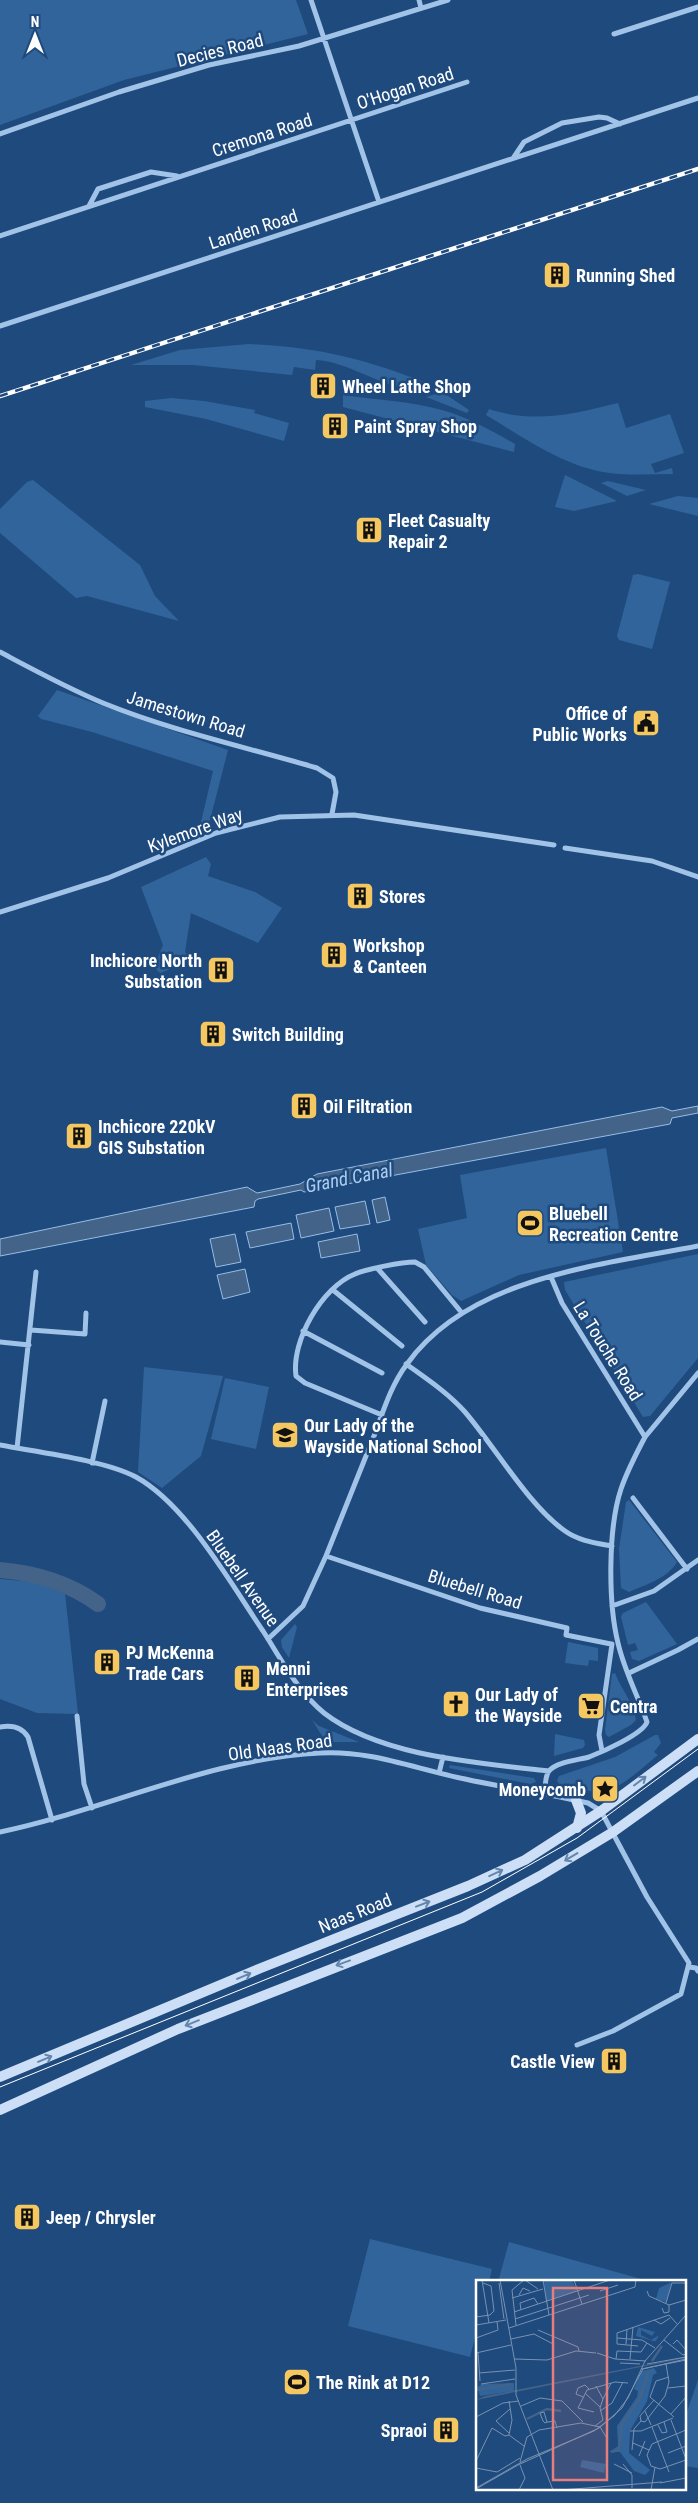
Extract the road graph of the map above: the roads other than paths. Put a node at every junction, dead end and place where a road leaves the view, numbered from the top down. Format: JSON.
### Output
{"nodes":[{"id":1,"x":311,"y":0,"type":"edge"},
{"id":2,"x":419,"y":0,"type":"edge"},
{"id":3,"x":448,"y":0,"type":"edge"},
{"id":4,"x":698,"y":7,"type":"edge"},
{"id":5,"x":421,"y":8,"type":"junction"},
{"id":6,"x":614,"y":34,"type":"dead end"},
{"id":7,"x":324,"y":39,"type":"junction"},
{"id":8,"x":467,"y":82,"type":"dead end"},
{"id":9,"x":698,"y":98,"type":"edge"},
{"id":10,"x":352,"y":120,"type":"junction"},
{"id":11,"x":620,"y":124,"type":"junction"},
{"id":12,"x":0,"y":134,"type":"edge"},
{"id":13,"x":514,"y":158,"type":"junction"},
{"id":14,"x":180,"y":176,"type":"junction"},
{"id":15,"x":379,"y":202,"type":"junction"},
{"id":16,"x":89,"y":206,"type":"junction"},
{"id":17,"x":0,"y":236,"type":"edge"},
{"id":18,"x":0,"y":326,"type":"edge"},
{"id":19,"x":0,"y":652,"type":"edge"},
{"id":20,"x":332,"y":814,"type":"junction"},
{"id":21,"x":554,"y":845,"type":"dead end"},
{"id":22,"x":565,"y":848,"type":"dead end"},
{"id":23,"x":698,"y":877,"type":"edge"},
{"id":24,"x":0,"y":912,"type":"edge"},
{"id":25,"x":698,"y":1246,"type":"edge"},
{"id":26,"x":378,"y":1269,"type":"junction"},
{"id":27,"x":36,"y":1272,"type":"dead end"},
{"id":28,"x":551,"y":1277,"type":"junction"},
{"id":29,"x":333,"y":1290,"type":"junction"},
{"id":30,"x":86,"y":1313,"type":"dead end"},
{"id":31,"x":462,"y":1313,"type":"junction"},
{"id":32,"x":425,"y":1322,"type":"dead end"},
{"id":33,"x":31,"y":1330,"type":"junction"},
{"id":34,"x":303,"y":1331,"type":"junction"},
{"id":35,"x":0,"y":1342,"type":"edge"},
{"id":36,"x":29,"y":1345,"type":"junction"},
{"id":37,"x":402,"y":1346,"type":"dead end"},
{"id":38,"x":406,"y":1364,"type":"junction"},
{"id":39,"x":382,"y":1373,"type":"dead end"},
{"id":40,"x":698,"y":1374,"type":"edge"},
{"id":41,"x":105,"y":1401,"type":"dead end"},
{"id":42,"x":382,"y":1415,"type":"junction"},
{"id":43,"x":645,"y":1437,"type":"junction"},
{"id":44,"x":0,"y":1445,"type":"edge"},
{"id":45,"x":17,"y":1448,"type":"junction"},
{"id":46,"x":92,"y":1464,"type":"junction"},
{"id":47,"x":633,"y":1498,"type":"dead end"},
{"id":48,"x":612,"y":1546,"type":"junction"},
{"id":49,"x":326,"y":1556,"type":"junction"},
{"id":50,"x":698,"y":1560,"type":"edge"},
{"id":51,"x":687,"y":1569,"type":"junction"},
{"id":52,"x":612,"y":1606,"type":"junction"},
{"id":53,"x":698,"y":1638,"type":"edge"},
{"id":54,"x":268,"y":1639,"type":"junction"},
{"id":55,"x":611,"y":1644,"type":"junction"},
{"id":56,"x":618,"y":1644,"type":"junction"},
{"id":57,"x":629,"y":1673,"type":"junction"},
{"id":58,"x":77,"y":1716,"type":"dead end"},
{"id":59,"x":0,"y":1727,"type":"edge"},
{"id":60,"x":698,"y":1739,"type":"edge"},
{"id":61,"x":602,"y":1752,"type":"junction"},
{"id":62,"x":443,"y":1757,"type":"junction"},
{"id":63,"x":549,"y":1771,"type":"junction"},
{"id":64,"x":698,"y":1771,"type":"edge"},
{"id":65,"x":439,"y":1773,"type":"junction"},
{"id":66,"x":545,"y":1793,"type":"junction"},
{"id":67,"x":576,"y":1800,"type":"junction"},
{"id":68,"x":92,"y":1808,"type":"junction"},
{"id":69,"x":602,"y":1811,"type":"junction"},
{"id":70,"x":52,"y":1820,"type":"junction"},
{"id":71,"x":577,"y":1828,"type":"junction"},
{"id":72,"x":0,"y":1832,"type":"edge"},
{"id":73,"x":613,"y":1832,"type":"junction"},
{"id":74,"x":688,"y":1967,"type":"junction"},
{"id":75,"x":698,"y":1971,"type":"edge"},
{"id":76,"x":577,"y":2044,"type":"dead end"},
{"id":77,"x":0,"y":2077,"type":"edge"},
{"id":78,"x":0,"y":2110,"type":"edge"}],
"edges":[{"from":1,"to":7,"type":"street","name":"O'Hogan Road"},
{"from":2,"to":5,"type":"street"},
{"from":3,"to":5,"type":"street","name":"Decies Road"},
{"from":4,"to":6,"type":"street"},
{"from":5,"to":7,"type":"street","name":"Decies Road"},
{"from":7,"to":10,"type":"street","name":"O'Hogan Road"},
{"from":7,"to":12,"type":"street","name":"Decies Road"},
{"from":8,"to":10,"type":"street","name":"O'Hogan Road"},
{"from":9,"to":11,"type":"street","name":"Landen Road"},
{"from":10,"to":14,"type":"street","name":"Cremona Road"},
{"from":10,"to":15,"type":"street","name":"O'Hogan Road"},
{"from":11,"to":13,"type":"street","name":"Landen Road"},
{"from":11,"to":13,"type":"street"},
{"from":13,"to":15,"type":"street","name":"Landen Road"},
{"from":14,"to":16,"type":"street","name":"Cremona Road"},
{"from":14,"to":16,"type":"street","name":"Cremona Road"},
{"from":15,"to":18,"type":"street","name":"Landen Road"},
{"from":16,"to":17,"type":"street","name":"Cremona Road"},
{"from":19,"to":20,"type":"street","name":"Jamestown Road"},
{"from":20,"to":21,"type":"street","name":"Kylemore Way"},
{"from":20,"to":24,"type":"street","name":"Kylemore Way"},
{"from":22,"to":23,"type":"street"},
{"from":25,"to":28,"type":"street"},
{"from":26,"to":29,"type":"street"},
{"from":26,"to":31,"type":"street"},
{"from":26,"to":32,"type":"street"},
{"from":27,"to":33,"type":"street"},
{"from":28,"to":31,"type":"street"},
{"from":28,"to":43,"type":"street","name":"La Touche Road"},
{"from":29,"to":34,"type":"street"},
{"from":29,"to":37,"type":"street"},
{"from":30,"to":33,"type":"street"},
{"from":31,"to":38,"type":"street"},
{"from":33,"to":36,"type":"street"},
{"from":34,"to":39,"type":"street"},
{"from":34,"to":42,"type":"street"},
{"from":35,"to":36,"type":"street"},
{"from":36,"to":45,"type":"street"},
{"from":38,"to":42,"type":"street"},
{"from":38,"to":48,"type":"street"},
{"from":40,"to":43,"type":"street"},
{"from":41,"to":46,"type":"street"},
{"from":42,"to":49,"type":"street"},
{"from":43,"to":48,"type":"street"},
{"from":44,"to":45,"type":"street","name":"Bluebell Avenue"},
{"from":45,"to":46,"type":"street","name":"Bluebell Avenue"},
{"from":46,"to":54,"type":"street","name":"Bluebell Avenue"},
{"from":47,"to":51,"type":"street"},
{"from":48,"to":52,"type":"street"},
{"from":49,"to":54,"type":"street"},
{"from":49,"to":55,"type":"street","name":"Bluebell Road"},
{"from":50,"to":51,"type":"street"},
{"from":51,"to":52,"type":"street"},
{"from":52,"to":56,"type":"street"},
{"from":53,"to":57,"type":"street"},
{"from":54,"to":62,"type":"street","name":"Bluebell Avenue"},
{"from":55,"to":56,"type":"street"},
{"from":55,"to":61,"type":"street"},
{"from":56,"to":57,"type":"street"},
{"from":57,"to":61,"type":"street","name":"Bluebell Avenue"},
{"from":58,"to":68,"type":"street"},
{"from":59,"to":70,"type":"street"},
{"from":69,"to":60,"type":"main road","name":"Naas Road","one_way":true},
{"from":61,"to":63,"type":"street","name":"Bluebell Avenue"},
{"from":62,"to":63,"type":"street","name":"Bluebell Avenue"},
{"from":62,"to":65,"type":"street"},
{"from":63,"to":66,"type":"street"},
{"from":64,"to":73,"type":"main road"},
{"from":65,"to":66,"type":"street","name":"Old Naas Road"},
{"from":65,"to":68,"type":"street","name":"Old Naas Road"},
{"from":66,"to":67,"type":"street","name":"Old Naas Road"},
{"from":67,"to":69,"type":"street","name":"Old Naas Road"},
{"from":67,"to":71,"type":"main road"},
{"from":68,"to":70,"type":"street","name":"Old Naas Road"},
{"from":69,"to":71,"type":"main road","name":"Naas Road"},
{"from":69,"to":73,"type":"street"},
{"from":70,"to":72,"type":"street","name":"Old Naas Road"},
{"from":77,"to":71,"type":"main road","name":"Naas Road","one_way":true},
{"from":73,"to":74,"type":"street"},
{"from":73,"to":78,"type":"main road","one_way":true},
{"from":74,"to":75,"type":"street"},
{"from":74,"to":76,"type":"street"}]}
